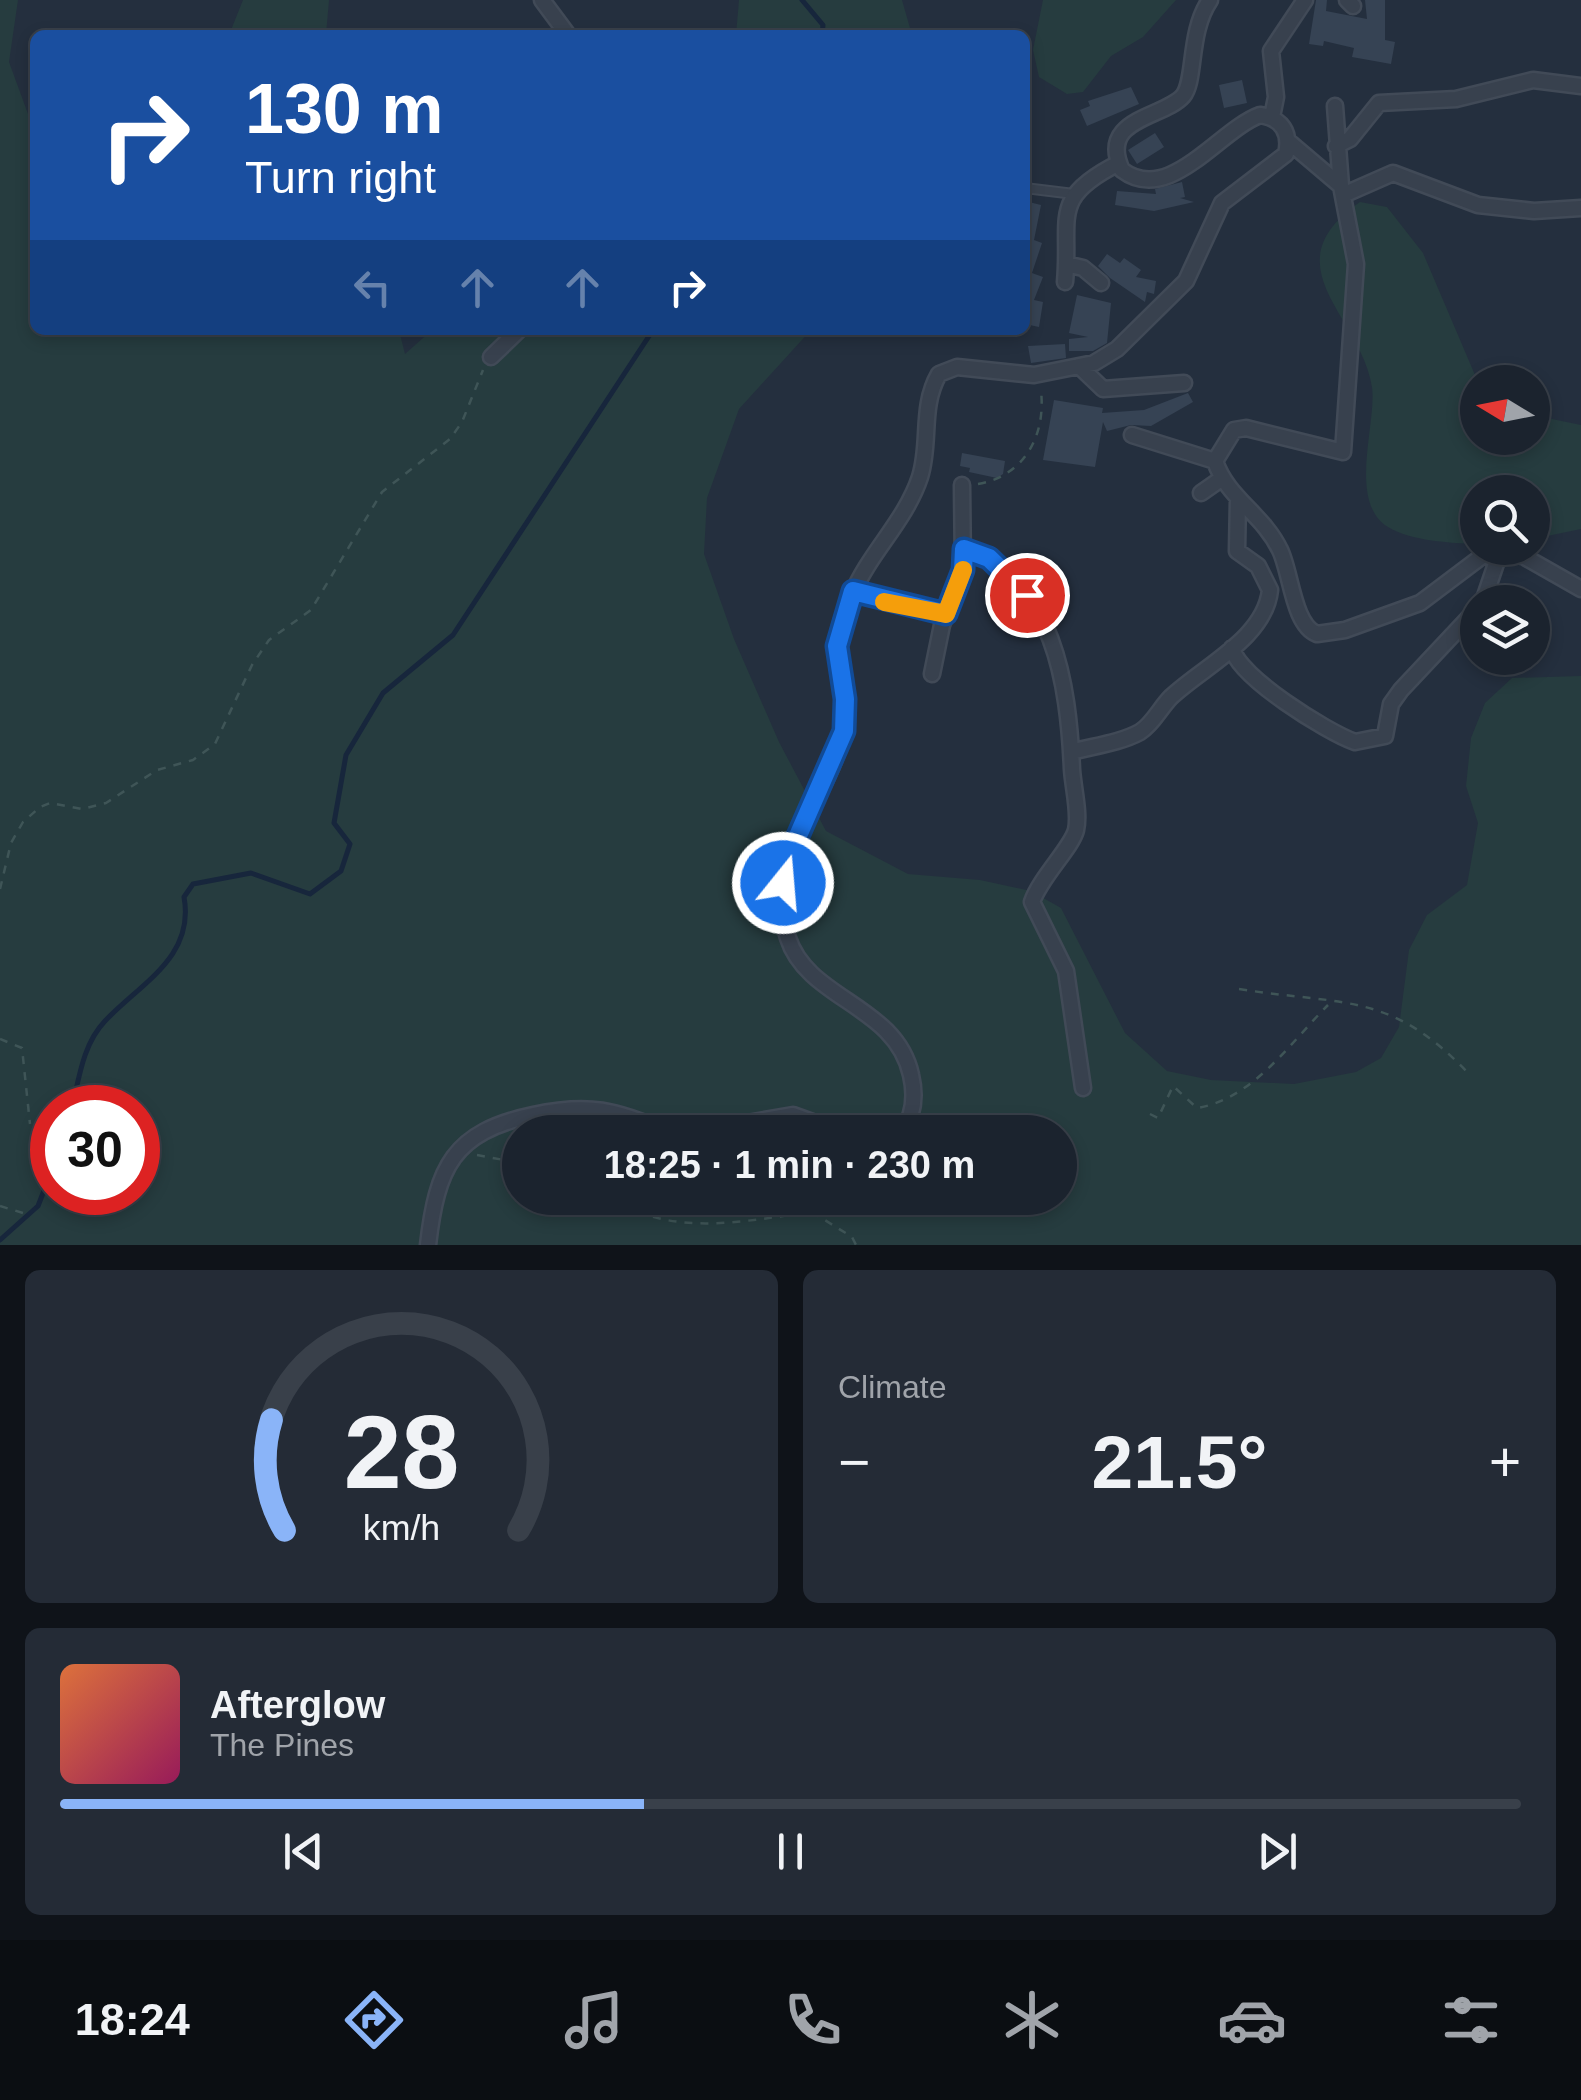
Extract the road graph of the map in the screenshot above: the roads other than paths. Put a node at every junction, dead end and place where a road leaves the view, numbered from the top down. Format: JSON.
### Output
{"nodes":[{"id":1,"x":542,"y":0,"type":"edge"},
{"id":2,"x":1210,"y":0,"type":"edge"},
{"id":3,"x":1305,"y":0,"type":"edge"},
{"id":4,"x":564,"y":30,"type":"edge"},
{"id":5,"x":1581,"y":86,"type":"edge"},
{"id":6,"x":1335,"y":106,"type":"dead end"},
{"id":7,"x":1272,"y":117,"type":"junction"},
{"id":8,"x":1288,"y":141,"type":"junction"},
{"id":9,"x":1336,"y":146,"type":"junction"},
{"id":10,"x":1119,"y":163,"type":"junction"},
{"id":11,"x":1030,"y":189,"type":"edge"},
{"id":12,"x":1342,"y":190,"type":"junction"},
{"id":13,"x":1074,"y":194,"type":"junction"},
{"id":14,"x":1581,"y":208,"type":"edge"},
{"id":15,"x":1066,"y":264,"type":"junction"},
{"id":16,"x":1065,"y":282,"type":"dead end"},
{"id":17,"x":1102,"y":283,"type":"dead end"},
{"id":18,"x":514,"y":335,"type":"edge"},
{"id":19,"x":491,"y":358,"type":"road end"},
{"id":20,"x":1079,"y":366,"type":"junction"},
{"id":21,"x":1184,"y":384,"type":"dead end"},
{"id":22,"x":1132,"y":434,"type":"dead end"},
{"id":23,"x":1215,"y":462,"type":"junction"},
{"id":24,"x":1220,"y":480,"type":"junction"},
{"id":25,"x":962,"y":485,"type":"road end"},
{"id":26,"x":1201,"y":493,"type":"dead end"},
{"id":27,"x":1238,"y":499,"type":"junction"},
{"id":28,"x":964,"y":549,"type":"junction"},
{"id":29,"x":1470,"y":565,"type":"edge"},
{"id":30,"x":1539,"y":565,"type":"edge"},
{"id":31,"x":1581,"y":588,"type":"edge"},
{"id":32,"x":853,"y":591,"type":"junction"},
{"id":33,"x":946,"y":614,"type":"junction"},
{"id":34,"x":1460,"y":628,"type":"edge"},
{"id":35,"x":1232,"y":648,"type":"junction"},
{"id":36,"x":932,"y":674,"type":"dead end"},
{"id":37,"x":1071,"y":752,"type":"junction"},
{"id":38,"x":1083,"y":1088,"type":"dead end"},
{"id":39,"x":544,"y":1115,"type":"edge"},
{"id":40,"x":625,"y":1115,"type":"edge"},
{"id":41,"x":912,"y":1115,"type":"edge"},
{"id":42,"x":502,"y":1123,"type":"edge"},
{"id":43,"x":428,"y":1245,"type":"edge"}],
"edges":[{"from":1,"to":4,"type":"street"},
{"from":2,"to":10,"type":"street"},
{"from":3,"to":7,"type":"street"},
{"from":5,"to":9,"type":"street"},
{"from":6,"to":9,"type":"street"},
{"from":7,"to":8,"type":"street"},
{"from":7,"to":10,"type":"street"},
{"from":8,"to":12,"type":"street"},
{"from":8,"to":20,"type":"street"},
{"from":9,"to":12,"type":"street"},
{"from":10,"to":13,"type":"street"},
{"from":11,"to":13,"type":"lane"},
{"from":12,"to":14,"type":"street"},
{"from":12,"to":23,"type":"street"},
{"from":13,"to":15,"type":"street"},
{"from":15,"to":16,"type":"street"},
{"from":15,"to":17,"type":"street"},
{"from":18,"to":19,"type":"street"},
{"from":20,"to":21,"type":"street"},
{"from":20,"to":32,"type":"street"},
{"from":22,"to":23,"type":"street"},
{"from":23,"to":24,"type":"street"},
{"from":24,"to":26,"type":"street"},
{"from":24,"to":27,"type":"street"},
{"from":25,"to":28,"type":"street"},
{"from":27,"to":29,"type":"street"},
{"from":27,"to":35,"type":"street"},
{"from":28,"to":33,"type":"street"},
{"from":28,"to":37,"type":"street"},
{"from":30,"to":31,"type":"street"},
{"from":32,"to":33,"type":"street"},
{"from":32,"to":41,"type":"street"},
{"from":33,"to":36,"type":"street"},
{"from":34,"to":35,"type":"street"},
{"from":35,"to":37,"type":"street"},
{"from":37,"to":38,"type":"street"},
{"from":39,"to":40,"type":"street"},
{"from":42,"to":43,"type":"street"}]}
